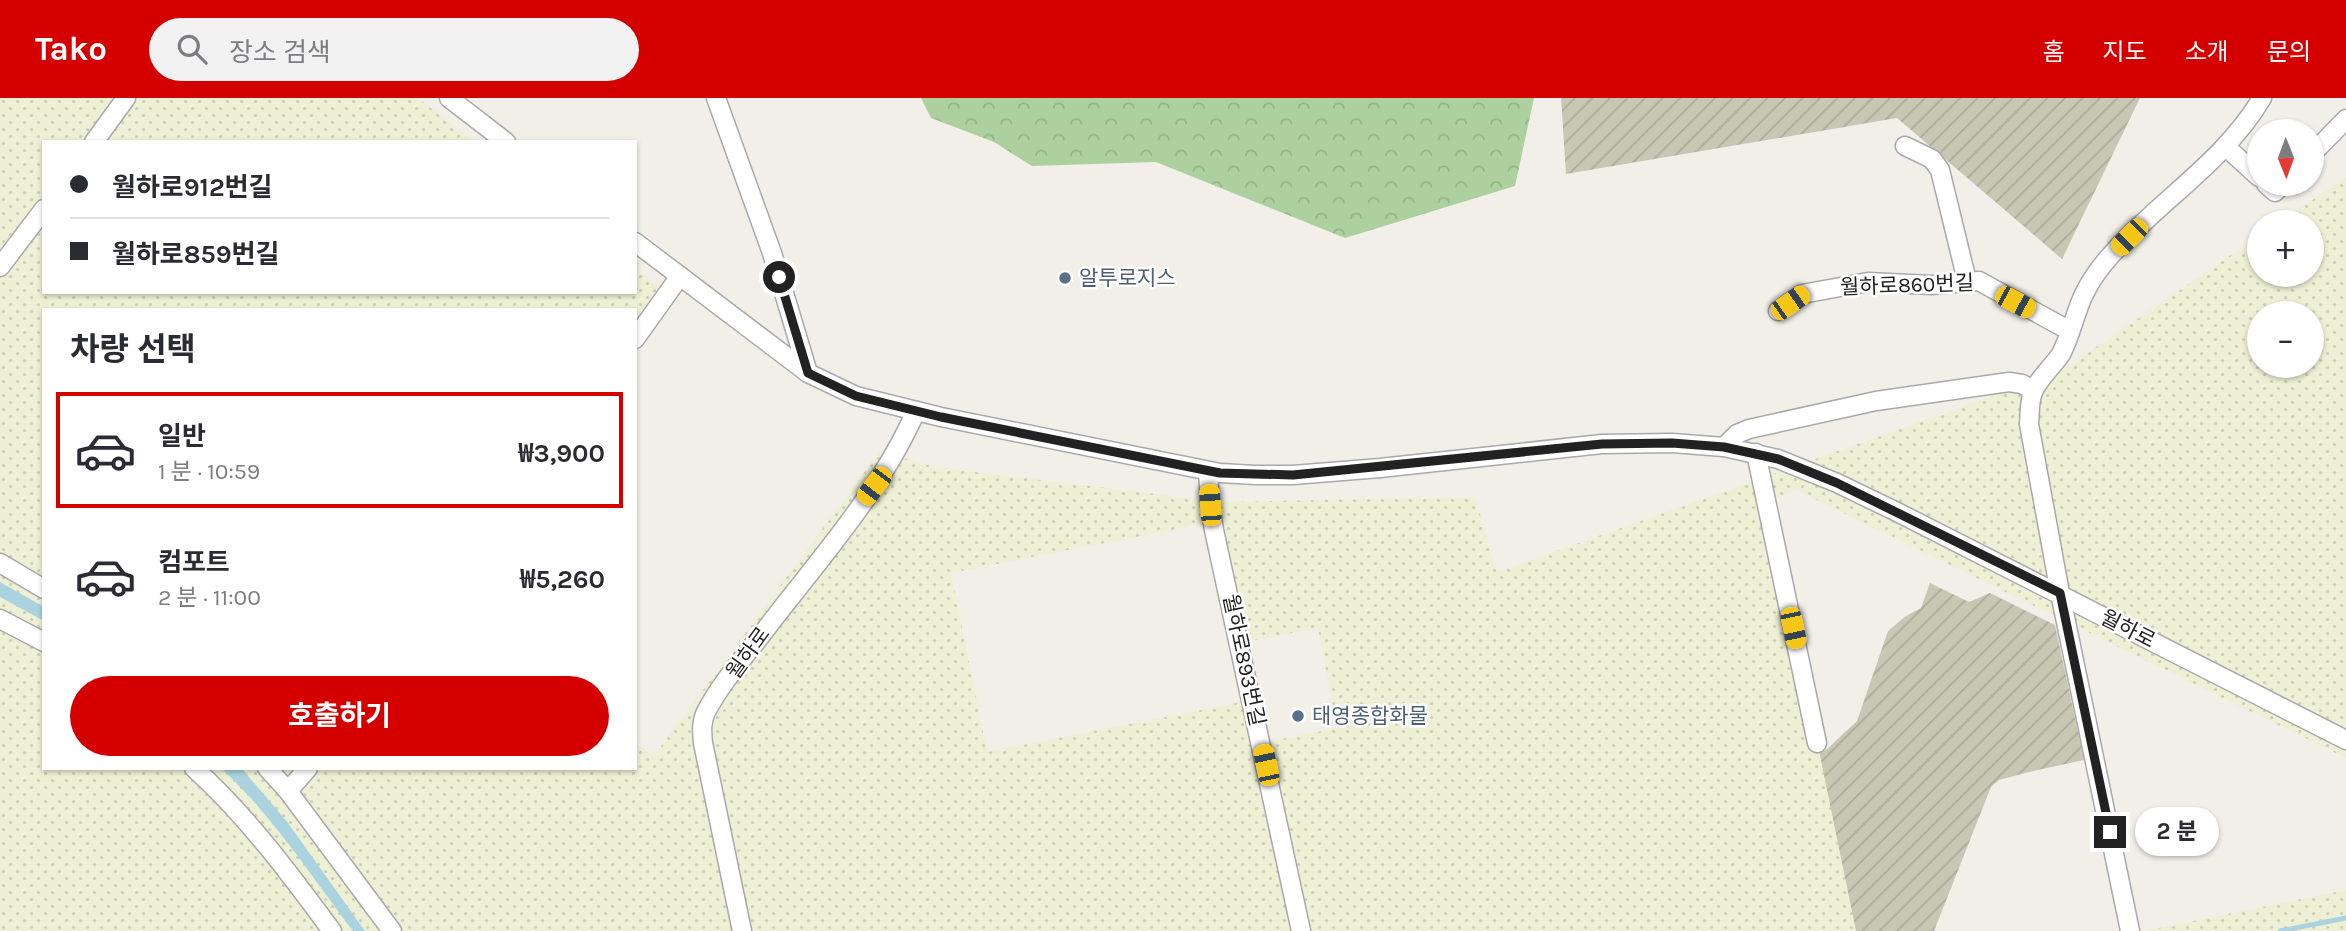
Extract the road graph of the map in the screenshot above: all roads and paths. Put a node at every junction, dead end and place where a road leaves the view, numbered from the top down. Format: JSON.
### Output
{"nodes":[{"id":1,"x":126,"y":98,"type":"edge"},
{"id":2,"x":449,"y":98,"type":"edge"},
{"id":3,"x":716,"y":98,"type":"edge"},
{"id":4,"x":2262,"y":98,"type":"edge"},
{"id":5,"x":2346,"y":119,"type":"edge"},
{"id":6,"x":95,"y":140,"type":"edge"},
{"id":7,"x":503,"y":140,"type":"edge"},
{"id":8,"x":2324,"y":142,"type":"edge"},
{"id":9,"x":1905,"y":146,"type":"dead end"},
{"id":10,"x":2226,"y":147,"type":"junction"},
{"id":11,"x":2247,"y":166,"type":"edge"},
{"id":12,"x":42,"y":212,"type":"edge"},
{"id":13,"x":637,"y":244,"type":"edge"},
{"id":14,"x":0,"y":267,"type":"edge"},
{"id":15,"x":680,"y":276,"type":"junction"},
{"id":16,"x":1967,"y":281,"type":"junction"},
{"id":17,"x":1778,"y":311,"type":"dead end"},
{"id":18,"x":2070,"y":331,"type":"junction"},
{"id":19,"x":637,"y":336,"type":"edge"},
{"id":20,"x":808,"y":373,"type":"junction"},
{"id":21,"x":2033,"y":390,"type":"junction"},
{"id":22,"x":916,"y":411,"type":"junction"},
{"id":23,"x":1724,"y":447,"type":"junction"},
{"id":24,"x":1756,"y":453,"type":"junction"},
{"id":25,"x":1208,"y":471,"type":"junction"},
{"id":26,"x":0,"y":563,"type":"edge"},
{"id":27,"x":42,"y":588,"type":"edge"},
{"id":28,"x":2060,"y":593,"type":"junction"},
{"id":29,"x":0,"y":620,"type":"edge"},
{"id":30,"x":42,"y":641,"type":"edge"},
{"id":31,"x":2346,"y":740,"type":"edge"},
{"id":32,"x":1817,"y":743,"type":"dead end"},
{"id":33,"x":196,"y":770,"type":"edge"},
{"id":34,"x":269,"y":770,"type":"edge"},
{"id":35,"x":306,"y":770,"type":"edge"},
{"id":36,"x":288,"y":792,"type":"junction"},
{"id":37,"x":332,"y":931,"type":"edge"},
{"id":38,"x":392,"y":931,"type":"edge"},
{"id":39,"x":742,"y":931,"type":"edge"},
{"id":40,"x":1301,"y":931,"type":"edge"},
{"id":41,"x":2130,"y":931,"type":"edge"}],
"edges":[{"from":1,"to":6,"type":"street"},
{"from":2,"to":7,"type":"street"},
{"from":3,"to":20,"type":"street"},
{"from":4,"to":10,"type":"street"},
{"from":5,"to":8,"type":"street"},
{"from":9,"to":16,"type":"street"},
{"from":10,"to":11,"type":"street"},
{"from":10,"to":18,"type":"street"},
{"from":12,"to":14,"type":"street"},
{"from":13,"to":15,"type":"street","name":"월하로"},
{"from":15,"to":19,"type":"street"},
{"from":15,"to":20,"type":"street","name":"월하로"},
{"from":16,"to":17,"type":"street","name":"월하로860번길"},
{"from":16,"to":18,"type":"street","name":"월하로860번길"},
{"from":18,"to":21,"type":"street"},
{"from":20,"to":22,"type":"street","name":"월하로"},
{"from":21,"to":23,"type":"street"},
{"from":21,"to":28,"type":"street"},
{"from":22,"to":25,"type":"street","name":"월하로"},
{"from":22,"to":39,"type":"street","name":"월하로"},
{"from":23,"to":24,"type":"street","name":"월하로"},
{"from":23,"to":25,"type":"street","name":"월하로"},
{"from":24,"to":28,"type":"street","name":"월하로"},
{"from":24,"to":32,"type":"street"},
{"from":25,"to":40,"type":"street","name":"월하로893번길"},
{"from":26,"to":27,"type":"street"},
{"from":28,"to":31,"type":"street","name":"월하로"},
{"from":28,"to":41,"type":"street"},
{"from":29,"to":30,"type":"street"},
{"from":33,"to":37,"type":"street"},
{"from":34,"to":36,"type":"street"},
{"from":35,"to":36,"type":"street"},
{"from":36,"to":38,"type":"street"}]}
